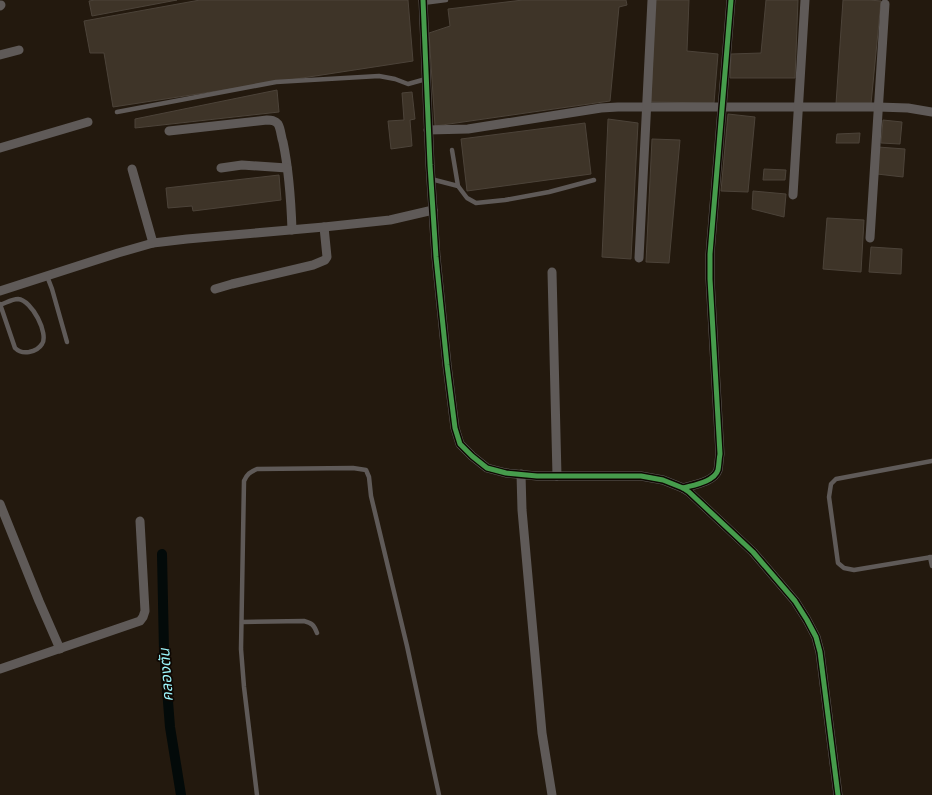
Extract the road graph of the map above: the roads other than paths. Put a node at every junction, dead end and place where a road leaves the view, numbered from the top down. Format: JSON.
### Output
{"nodes":[{"id":1,"x":446,"y":0,"type":"edge"},
{"id":2,"x":652,"y":0,"type":"edge"},
{"id":3,"x":731,"y":0,"type":"edge"},
{"id":4,"x":805,"y":0,"type":"edge"},
{"id":5,"x":423,"y":1,"type":"edge"},
{"id":6,"x":885,"y":4,"type":"dead end"},
{"id":7,"x":19,"y":50,"type":"dead end"},
{"id":8,"x":0,"y":56,"type":"edge"},
{"id":9,"x":426,"y":79,"type":"junction"},
{"id":10,"x":646,"y":106,"type":"junction"},
{"id":11,"x":722,"y":107,"type":"junction"},
{"id":12,"x":878,"y":107,"type":"junction"},
{"id":13,"x":799,"y":108,"type":"junction"},
{"id":14,"x":117,"y":112,"type":"dead end"},
{"id":15,"x":932,"y":112,"type":"edge"},
{"id":16,"x":88,"y":122,"type":"dead end"},
{"id":17,"x":428,"y":130,"type":"junction"},
{"id":18,"x":169,"y":131,"type":"dead end"},
{"id":19,"x":0,"y":148,"type":"edge"},
{"id":20,"x":452,"y":150,"type":"dead end"},
{"id":21,"x":221,"y":168,"type":"dead end"},
{"id":22,"x":287,"y":168,"type":"junction"},
{"id":23,"x":132,"y":169,"type":"dead end"},
{"id":24,"x":431,"y":179,"type":"junction"},
{"id":25,"x":594,"y":180,"type":"dead end"},
{"id":26,"x":458,"y":186,"type":"junction"},
{"id":27,"x":793,"y":195,"type":"dead end"},
{"id":28,"x":433,"y":210,"type":"junction"},
{"id":29,"x":324,"y":228,"type":"junction"},
{"id":30,"x":292,"y":230,"type":"junction"},
{"id":31,"x":870,"y":238,"type":"dead end"},
{"id":32,"x":152,"y":244,"type":"junction"},
{"id":33,"x":639,"y":258,"type":"dead end"},
{"id":34,"x":552,"y":272,"type":"dead end"},
{"id":35,"x":47,"y":276,"type":"junction"},
{"id":36,"x":215,"y":290,"type":"dead end"},
{"id":37,"x":0,"y":291,"type":"edge"},
{"id":38,"x":0,"y":305,"type":"edge"},
{"id":39,"x":67,"y":342,"type":"dead end"},
{"id":40,"x":932,"y":461,"type":"edge"},
{"id":41,"x":521,"y":474,"type":"junction"},
{"id":42,"x":557,"y":476,"type":"junction"},
{"id":43,"x":683,"y":488,"type":"junction"},
{"id":44,"x":0,"y":504,"type":"edge"},
{"id":45,"x":140,"y":521,"type":"dead end"},
{"id":46,"x":931,"y":557,"type":"edge"},
{"id":47,"x":932,"y":566,"type":"edge"},
{"id":48,"x":242,"y":622,"type":"junction"},
{"id":49,"x":317,"y":633,"type":"dead end"},
{"id":50,"x":60,"y":648,"type":"junction"},
{"id":51,"x":0,"y":669,"type":"edge"},
{"id":52,"x":257,"y":795,"type":"edge"},
{"id":53,"x":439,"y":795,"type":"edge"},
{"id":54,"x":552,"y":795,"type":"edge"},
{"id":55,"x":838,"y":795,"type":"edge"}],
"edges":[{"from":1,"to":5,"type":"lane"},
{"from":2,"to":10,"type":"street"},
{"from":3,"to":11,"type":"street"},
{"from":4,"to":13,"type":"street"},
{"from":5,"to":9,"type":"street"},
{"from":6,"to":12,"type":"street"},
{"from":7,"to":8,"type":"street"},
{"from":9,"to":14,"type":"lane"},
{"from":9,"to":17,"type":"street"},
{"from":10,"to":11,"type":"street"},
{"from":10,"to":17,"type":"street"},
{"from":10,"to":33,"type":"street"},
{"from":11,"to":13,"type":"street"},
{"from":11,"to":43,"type":"street"},
{"from":12,"to":13,"type":"street"},
{"from":12,"to":15,"type":"street"},
{"from":12,"to":31,"type":"street"},
{"from":13,"to":27,"type":"street"},
{"from":16,"to":19,"type":"street"},
{"from":17,"to":24,"type":"street"},
{"from":18,"to":22,"type":"street"},
{"from":20,"to":26,"type":"lane"},
{"from":21,"to":22,"type":"street"},
{"from":22,"to":30,"type":"street"},
{"from":23,"to":32,"type":"street"},
{"from":24,"to":26,"type":"lane"},
{"from":24,"to":28,"type":"street"},
{"from":25,"to":26,"type":"lane"},
{"from":28,"to":29,"type":"street"},
{"from":28,"to":41,"type":"street"},
{"from":29,"to":30,"type":"street"},
{"from":29,"to":36,"type":"street"},
{"from":30,"to":32,"type":"street"},
{"from":32,"to":35,"type":"street"},
{"from":34,"to":42,"type":"street"},
{"from":35,"to":37,"type":"street"},
{"from":35,"to":39,"type":"lane"},
{"from":38,"to":38,"type":"lane"},
{"from":40,"to":46,"type":"lane"},
{"from":41,"to":42,"type":"street"},
{"from":41,"to":54,"type":"street"},
{"from":42,"to":43,"type":"street"},
{"from":43,"to":55,"type":"street"},
{"from":44,"to":50,"type":"street"},
{"from":45,"to":50,"type":"street"},
{"from":46,"to":47,"type":"lane"},
{"from":48,"to":49,"type":"lane"},
{"from":48,"to":52,"type":"lane"},
{"from":48,"to":53,"type":"lane"},
{"from":50,"to":51,"type":"street"}]}
